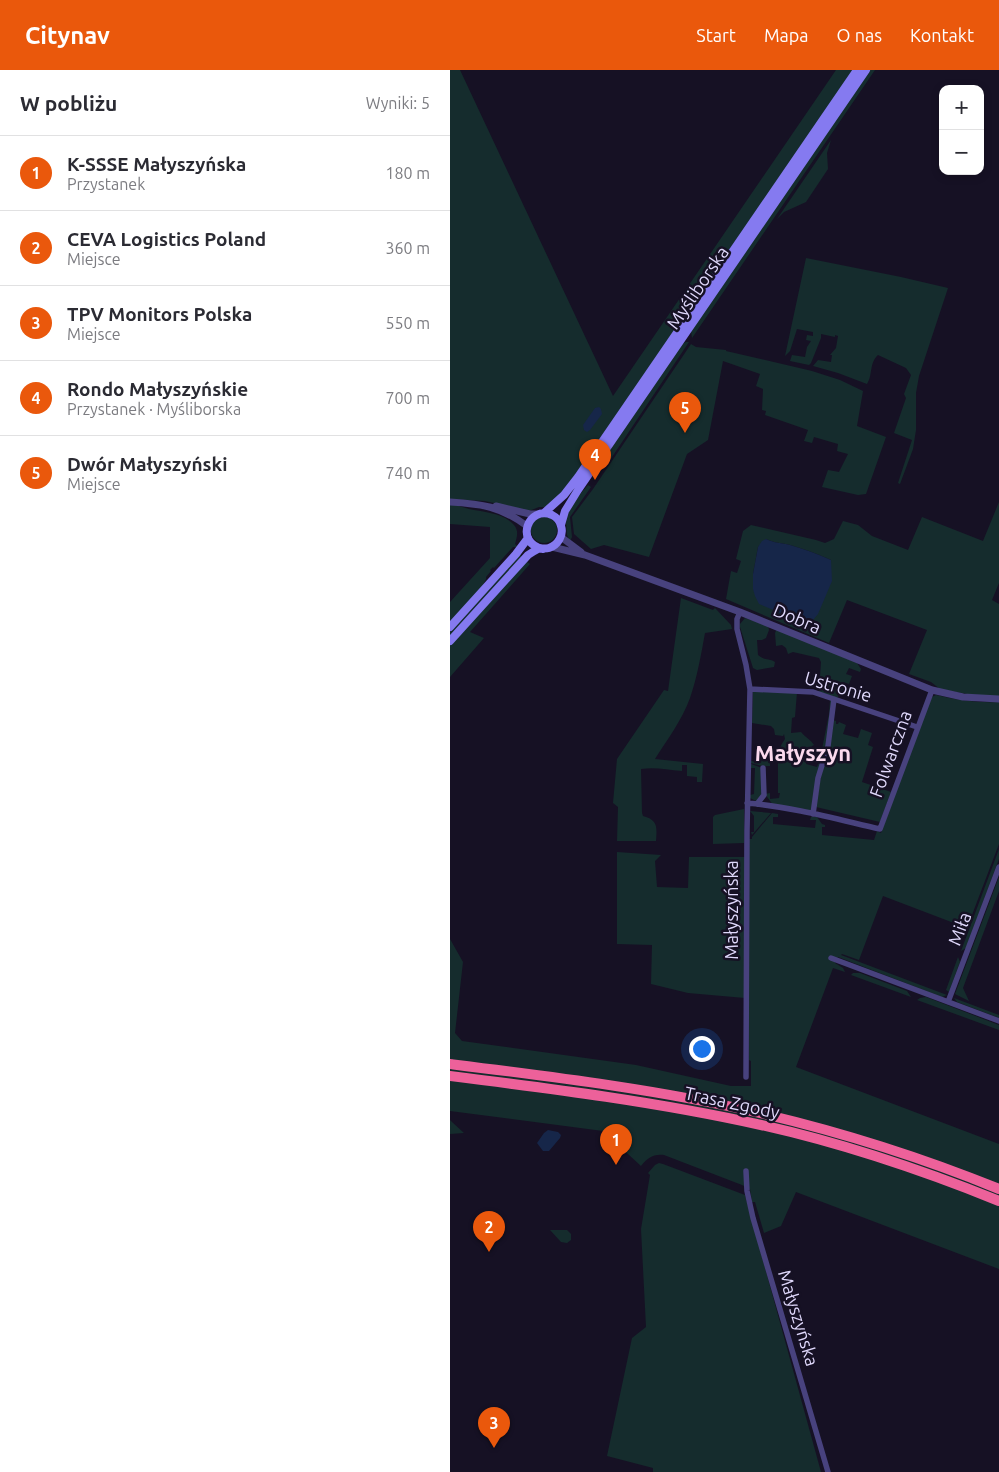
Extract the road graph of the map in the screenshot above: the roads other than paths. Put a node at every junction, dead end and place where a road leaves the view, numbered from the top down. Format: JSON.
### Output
{"nodes":[{"id":1,"x":857,"y":70,"type":"edge"},
{"id":2,"x":866,"y":70,"type":"edge"},
{"id":3,"x":450,"y":502,"type":"edge"},
{"id":4,"x":486,"y":505,"type":"junction"},
{"id":5,"x":542,"y":514,"type":"junction"},
{"id":6,"x":561,"y":525,"type":"junction"},
{"id":7,"x":527,"y":526,"type":"junction"},
{"id":8,"x":561,"y":537,"type":"junction"},
{"id":9,"x":528,"y":538,"type":"junction"},
{"id":10,"x":552,"y":547,"type":"junction"},
{"id":11,"x":544,"y":548,"type":"junction"},
{"id":12,"x":585,"y":555,"type":"junction"},
{"id":13,"x":740,"y":612,"type":"junction"},
{"id":14,"x":450,"y":627,"type":"edge"},
{"id":15,"x":450,"y":641,"type":"edge"},
{"id":16,"x":750,"y":689,"type":"junction"},
{"id":17,"x":932,"y":690,"type":"junction"},
{"id":18,"x":834,"y":699,"type":"junction"},
{"id":19,"x":999,"y":699,"type":"edge"},
{"id":20,"x":917,"y":727,"type":"junction"},
{"id":21,"x":763,"y":768,"type":"dead end"},
{"id":22,"x":747,"y":803,"type":"junction"},
{"id":23,"x":757,"y":804,"type":"junction"},
{"id":24,"x":813,"y":814,"type":"junction"},
{"id":25,"x":999,"y":867,"type":"edge"},
{"id":26,"x":831,"y":958,"type":"dead end"},
{"id":27,"x":948,"y":1002,"type":"junction"},
{"id":28,"x":999,"y":1022,"type":"edge"},
{"id":29,"x":450,"y":1064,"type":"edge"},
{"id":30,"x":450,"y":1076,"type":"edge"},
{"id":31,"x":746,"y":1077,"type":"dead end"},
{"id":32,"x":746,"y":1171,"type":"dead end"},
{"id":33,"x":999,"y":1189,"type":"edge"},
{"id":34,"x":999,"y":1201,"type":"edge"},
{"id":35,"x":828,"y":1472,"type":"edge"}],
"edges":[{"from":1,"to":5,"type":"main road","name":"Myśliborska"},
{"from":2,"to":6,"type":"main road","name":"Myśliborska"},
{"from":3,"to":4,"type":"street"},
{"from":4,"to":5,"type":"street"},
{"from":4,"to":7,"type":"street"},
{"from":5,"to":6,"type":"main road"},
{"from":5,"to":7,"type":"main road"},
{"from":6,"to":8,"type":"main road"},
{"from":7,"to":9,"type":"main road"},
{"from":8,"to":10,"type":"main road"},
{"from":8,"to":12,"type":"street","name":"Dobra"},
{"from":9,"to":11,"type":"main road"},
{"from":9,"to":14,"type":"main road"},
{"from":10,"to":11,"type":"main road"},
{"from":10,"to":12,"type":"street","name":"Dobra"},
{"from":11,"to":15,"type":"main road"},
{"from":12,"to":13,"type":"street","name":"Dobra"},
{"from":13,"to":16,"type":"street","name":"Małyszyńska"},
{"from":13,"to":17,"type":"street","name":"Dobra"},
{"from":16,"to":18,"type":"street","name":"Ustronie"},
{"from":16,"to":22,"type":"street","name":"Małyszyńska"},
{"from":17,"to":19,"type":"street","name":"Dobra"},
{"from":17,"to":20,"type":"street","name":"Folwarczna"},
{"from":18,"to":20,"type":"street","name":"Ustronie"},
{"from":18,"to":24,"type":"street"},
{"from":20,"to":24,"type":"street","name":"Folwarczna"},
{"from":21,"to":23,"type":"street"},
{"from":22,"to":23,"type":"street"},
{"from":22,"to":31,"type":"street","name":"Małyszyńska"},
{"from":23,"to":24,"type":"street"},
{"from":25,"to":27,"type":"street","name":"Miła"},
{"from":26,"to":27,"type":"street"},
{"from":27,"to":28,"type":"street"},
{"from":29,"to":33,"type":"highway","name":"Trasa Zgody"},
{"from":30,"to":34,"type":"highway","name":"Trasa Zgody"},
{"from":32,"to":35,"type":"street","name":"Małyszyńska"}]}
